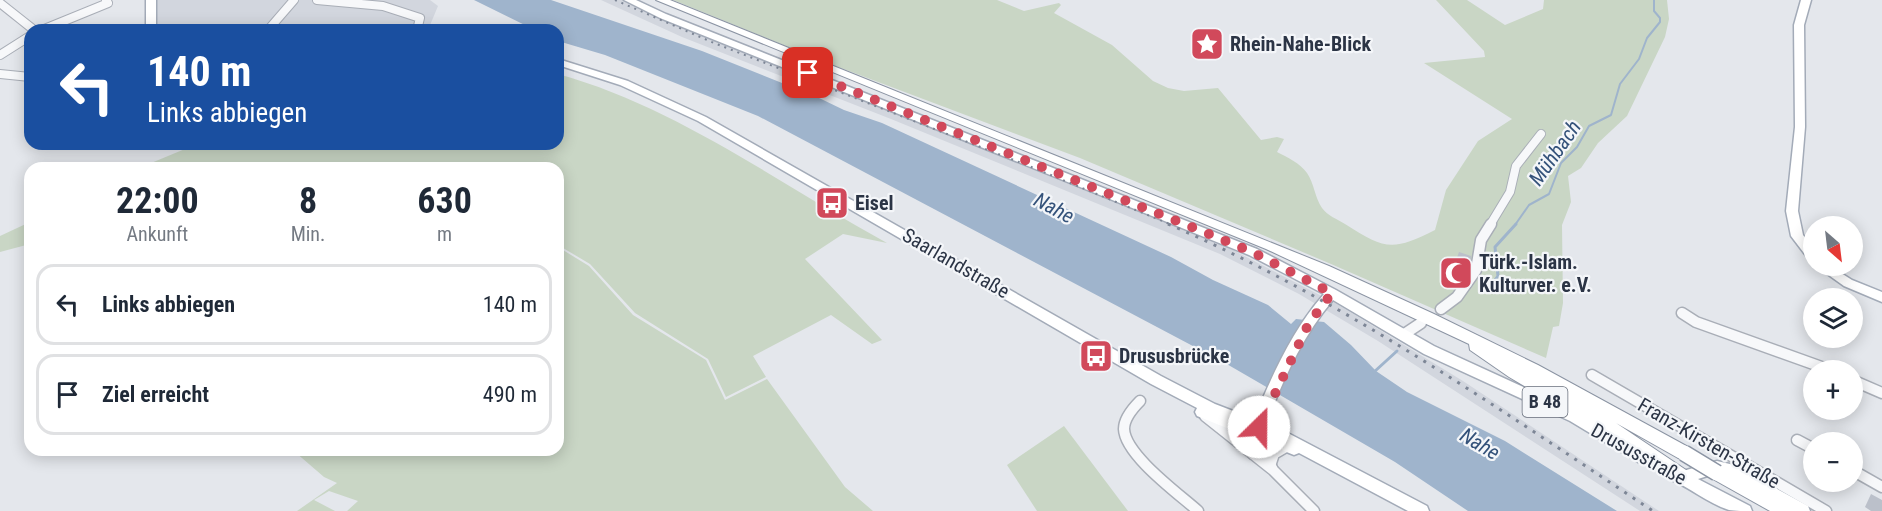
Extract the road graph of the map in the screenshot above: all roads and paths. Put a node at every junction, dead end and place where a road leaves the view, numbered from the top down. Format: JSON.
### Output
{"nodes":[{"id":1,"x":151,"y":0,"type":"edge"},
{"id":2,"x":294,"y":0,"type":"edge"},
{"id":3,"x":317,"y":0,"type":"edge"},
{"id":4,"x":629,"y":0,"type":"edge"},
{"id":5,"x":661,"y":0,"type":"edge"},
{"id":6,"x":1806,"y":0,"type":"edge"},
{"id":7,"x":107,"y":1,"type":"edge"},
{"id":8,"x":0,"y":3,"type":"edge"},
{"id":9,"x":26,"y":24,"type":"edge"},
{"id":10,"x":55,"y":24,"type":"edge"},
{"id":11,"x":151,"y":24,"type":"edge"},
{"id":12,"x":273,"y":24,"type":"edge"},
{"id":13,"x":418,"y":24,"type":"edge"},
{"id":14,"x":24,"y":40,"type":"edge"},
{"id":15,"x":0,"y":55,"type":"edge"},
{"id":16,"x":564,"y":64,"type":"edge"},
{"id":17,"x":0,"y":74,"type":"edge"},
{"id":18,"x":24,"y":76,"type":"edge"},
{"id":19,"x":1541,"y":134,"type":"dead end"},
{"id":20,"x":1803,"y":244,"type":"edge"},
{"id":21,"x":1837,"y":276,"type":"edge"},
{"id":22,"x":1332,"y":293,"type":"junction"},
{"id":23,"x":1882,"y":297,"type":"edge"},
{"id":24,"x":1682,"y":313,"type":"dead end"},
{"id":25,"x":1442,"y":317,"type":"junction"},
{"id":26,"x":1421,"y":323,"type":"dead end"},
{"id":27,"x":1403,"y":336,"type":"junction"},
{"id":28,"x":1803,"y":360,"type":"edge"},
{"id":29,"x":1592,"y":375,"type":"dead end"},
{"id":30,"x":1156,"y":380,"type":"junction"},
{"id":31,"x":1863,"y":385,"type":"edge"},
{"id":32,"x":1882,"y":393,"type":"edge"},
{"id":33,"x":1140,"y":401,"type":"dead end"},
{"id":34,"x":1200,"y":411,"type":"junction"},
{"id":35,"x":1257,"y":431,"type":"junction"},
{"id":36,"x":1797,"y":440,"type":"dead end"},
{"id":37,"x":1803,"y":443,"type":"edge"},
{"id":38,"x":1286,"y":447,"type":"junction"},
{"id":39,"x":1254,"y":456,"type":"junction"},
{"id":40,"x":1332,"y":462,"type":"junction"},
{"id":41,"x":1272,"y":468,"type":"junction"},
{"id":42,"x":1863,"y":476,"type":"edge"},
{"id":43,"x":1683,"y":477,"type":"junction"},
{"id":44,"x":1726,"y":478,"type":"junction"},
{"id":45,"x":1882,"y":487,"type":"edge"},
{"id":46,"x":1198,"y":511,"type":"edge"},
{"id":47,"x":1314,"y":511,"type":"edge"},
{"id":48,"x":1422,"y":511,"type":"edge"},
{"id":49,"x":1745,"y":511,"type":"edge"},
{"id":50,"x":1769,"y":511,"type":"edge"},
{"id":51,"x":1785,"y":511,"type":"edge"},
{"id":52,"x":1803,"y":511,"type":"edge"},
{"id":53,"x":1826,"y":511,"type":"edge"}],
"edges":[{"from":1,"to":11,"type":"main road"},
{"from":2,"to":12,"type":"street"},
{"from":3,"to":13,"type":"street"},
{"from":4,"to":22,"type":"main road","number":"B 48"},
{"from":5,"to":25,"type":"highway"},
{"from":6,"to":20,"type":"main road"},
{"from":7,"to":10,"type":"street"},
{"from":8,"to":9,"type":"street"},
{"from":14,"to":15,"type":"street"},
{"from":16,"to":30,"type":"main road","name":"Saarlandstraße"},
{"from":17,"to":18,"type":"street"},
{"from":19,"to":25,"type":"street"},
{"from":21,"to":23,"type":"main road"},
{"from":22,"to":27,"type":"main road","number":"B 48"},
{"from":22,"to":35,"type":"main road"},
{"from":24,"to":28,"type":"street"},
{"from":25,"to":43,"type":"highway"},
{"from":25,"to":44,"type":"highway","bridge":true},
{"from":26,"to":27,"type":"street"},
{"from":27,"to":43,"type":"main road","name":"Drususstraße","number":"B 48"},
{"from":29,"to":53,"type":"street","name":"Franz-Kirsten-Straße"},
{"from":30,"to":34,"type":"main road","name":"Saarlandstraße"},
{"from":30,"to":35,"type":"main road","name":"Saarlandstraße"},
{"from":31,"to":32,"type":"street"},
{"from":33,"to":46,"type":"street"},
{"from":34,"to":35,"type":"main road","name":"Saarlandstraße"},
{"from":34,"to":39,"type":"street"},
{"from":35,"to":38,"type":"main road"},
{"from":35,"to":39,"type":"street"},
{"from":35,"to":40,"type":"main road"},
{"from":35,"to":41,"type":"street"},
{"from":36,"to":37,"type":"street"},
{"from":38,"to":40,"type":"main road"},
{"from":38,"to":41,"type":"street"},
{"from":39,"to":41,"type":"street"},
{"from":40,"to":48,"type":"main road"},
{"from":41,"to":47,"type":"street"},
{"from":42,"to":45,"type":"street"},
{"from":43,"to":49,"type":"main road","name":"Drususstraße","number":"B 48"},
{"from":43,"to":52,"type":"main road"},
{"from":44,"to":50,"type":"highway"},
{"from":44,"to":51,"type":"highway"}]}
